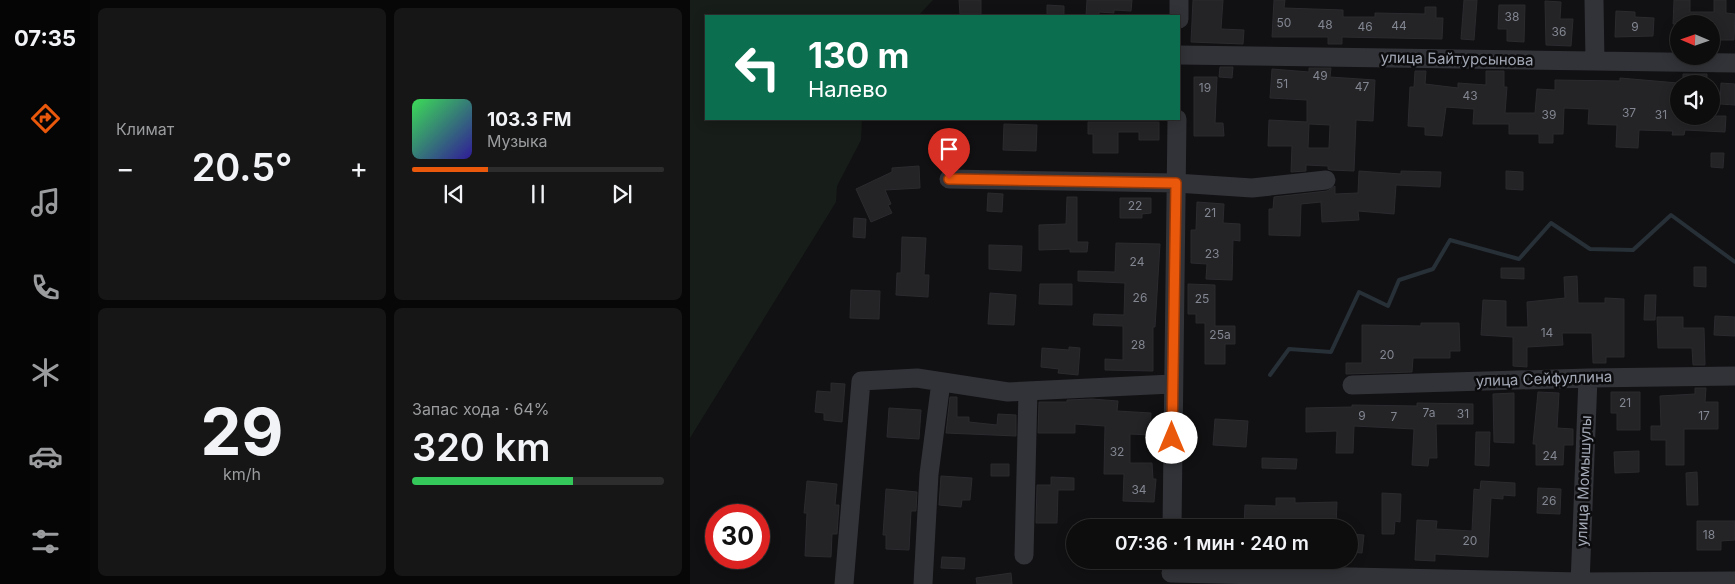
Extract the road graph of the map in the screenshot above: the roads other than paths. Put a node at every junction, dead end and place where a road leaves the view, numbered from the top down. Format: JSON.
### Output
{"nodes":[{"id":1,"x":1179,"y":0,"type":"edge"},
{"id":2,"x":1594,"y":0,"type":"edge"},
{"id":3,"x":1179,"y":15,"type":"edge"},
{"id":4,"x":1180,"y":55,"type":"edge"},
{"id":5,"x":1595,"y":61,"type":"junction"},
{"id":6,"x":1735,"y":63,"type":"edge"},
{"id":7,"x":1177,"y":120,"type":"edge"},
{"id":8,"x":949,"y":179,"type":"dead end"},
{"id":9,"x":1326,"y":180,"type":"dead end"},
{"id":10,"x":1176,"y":183,"type":"junction"},
{"id":11,"x":1735,"y":376,"type":"edge"},
{"id":12,"x":1588,"y":378,"type":"junction"},
{"id":13,"x":940,"y":382,"type":"junction"},
{"id":14,"x":1172,"y":384,"type":"junction"},
{"id":15,"x":1352,"y":385,"type":"dead end"},
{"id":16,"x":1028,"y":391,"type":"junction"},
{"id":17,"x":1172,"y":519,"type":"edge"},
{"id":18,"x":1024,"y":555,"type":"dead end"},
{"id":19,"x":1171,"y":572,"type":"edge"},
{"id":20,"x":1735,"y":580,"type":"edge"},
{"id":21,"x":1580,"y":583,"type":"edge"},
{"id":22,"x":844,"y":584,"type":"edge"},
{"id":23,"x":923,"y":584,"type":"edge"}],
"edges":[{"from":1,"to":3,"type":"street"},
{"from":2,"to":5,"type":"street"},
{"from":4,"to":5,"type":"street","name":"улица Байтурсынова"},
{"from":5,"to":6,"type":"street","name":"улица Байтурсынова"},
{"from":7,"to":10,"type":"street"},
{"from":8,"to":10,"type":"street"},
{"from":9,"to":10,"type":"street"},
{"from":10,"to":14,"type":"street"},
{"from":11,"to":12,"type":"street","name":"улица Сейфуллина"},
{"from":12,"to":15,"type":"street","name":"улица Сейфуллина"},
{"from":12,"to":21,"type":"street","name":"улица Момышулы"},
{"from":13,"to":16,"type":"street"},
{"from":13,"to":22,"type":"street"},
{"from":13,"to":23,"type":"street"},
{"from":14,"to":16,"type":"street"},
{"from":14,"to":17,"type":"street"},
{"from":16,"to":18,"type":"street"},
{"from":19,"to":21,"type":"street"},
{"from":20,"to":21,"type":"street"}]}
